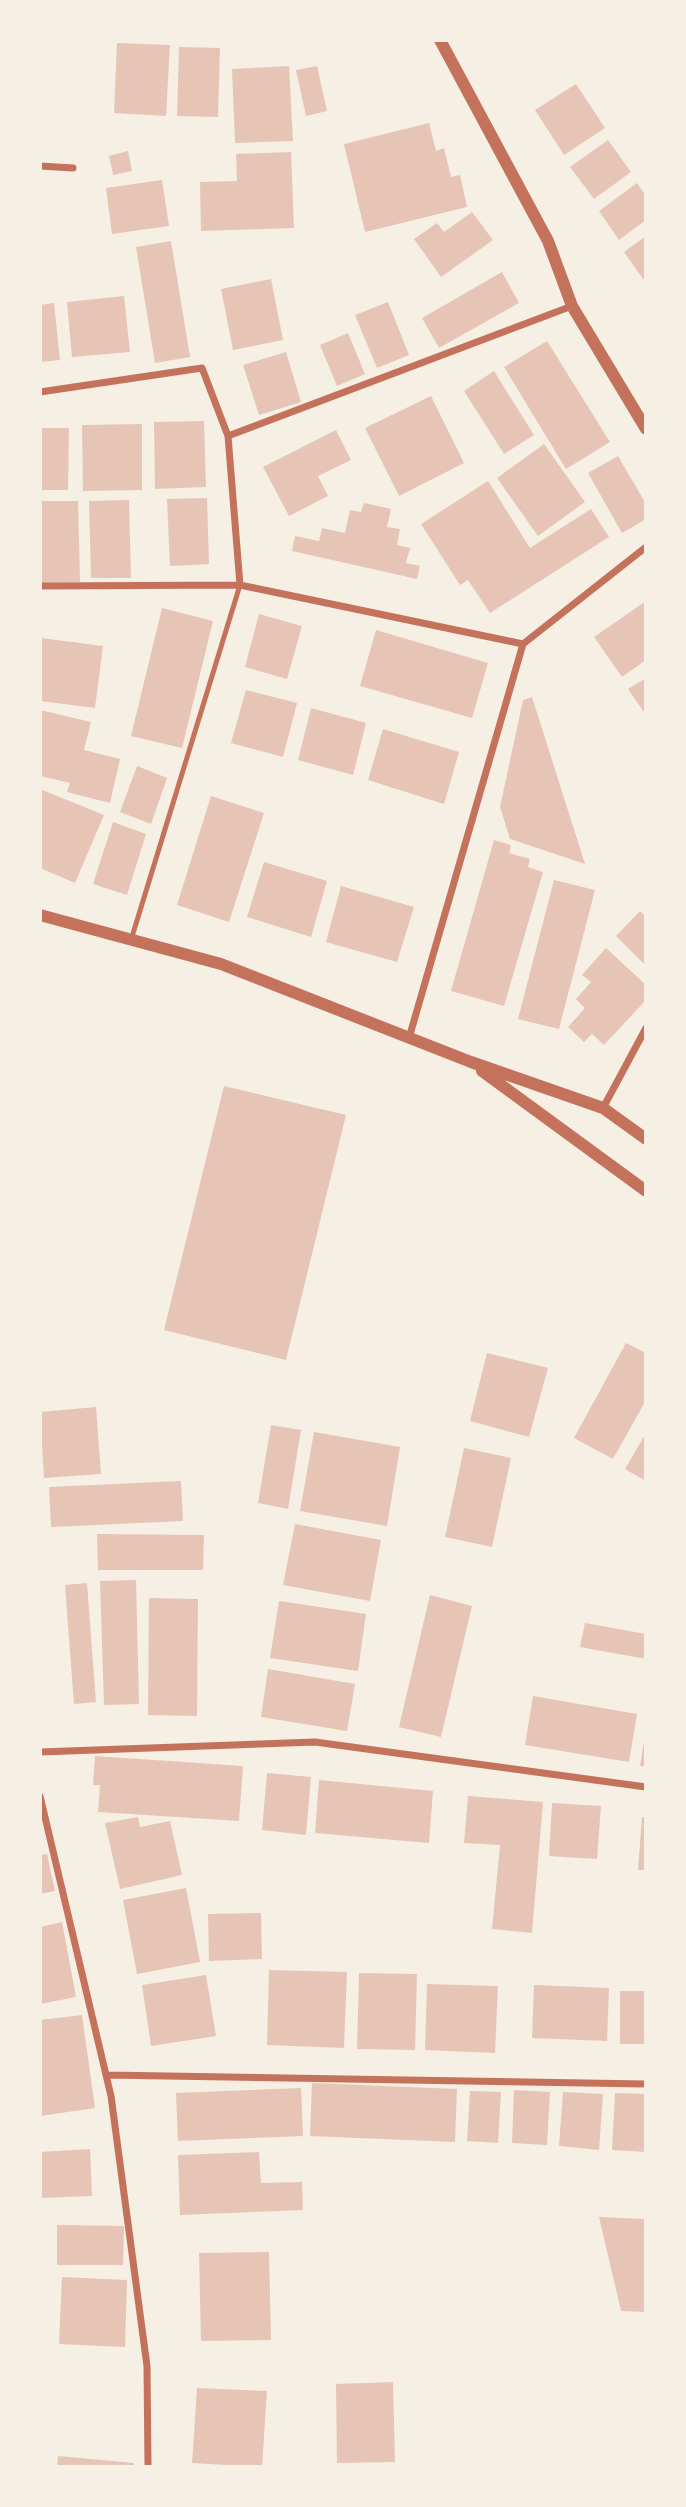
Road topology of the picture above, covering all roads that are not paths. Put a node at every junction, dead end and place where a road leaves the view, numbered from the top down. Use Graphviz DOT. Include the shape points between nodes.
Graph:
graph roads {
  1 [pos="440,40"];
  2 [pos="40,166"];
  3 [pos="73,168"];
  4 [pos="572,306"];
  5 [pos="40,393"];
  6 [pos="646,429"];
  7 [pos="228,436"];
  8 [pos="646,547"];
  9 [pos="240,585"];
  10 [pos="40,586"];
  11 [pos="523,644"];
  12 [pos="40,915"];
  13 [pos="131,940"];
  14 [pos="646,1028"];
  15 [pos="409,1038"];
  16 [pos="471,1062"];
  17 [pos="603,1108"];
  18 [pos="646,1139"];
  19 [pos="646,1191"];
  20 [pos="40,1752"];
  21 [pos="646,1787"];
  22 [pos="40,1796"];
  23 [pos="107,2075"];
  24 [pos="646,2084"];
  25 [pos="148,2467"];
  1 -- 4 [label="street" via="548,241"];
  2 -- 3 [label="street"];
  4 -- 6 [label="street"];
  4 -- 7 [label="street"];
  5 -- 7 [label="street" via="201,368"];
  7 -- 9 [label="street"];
  8 -- 11 [label="street"];
  9 -- 10 [label="street"];
  9 -- 11 [label="street"];
  9 -- 13 [label="lane"];
  11 -- 15 [label="street"];
  12 -- 13 [label="street"];
  13 -- 15 [label="street" via="221,964"];
  14 -- 17 [label="street"];
  15 -- 16 [label="street"];
  16 -- 17 [label="street"];
  16 -- 19 [label="street"];
  17 -- 18 [label="street"];
  20 -- 21 [label="street" via="315,1742"];
  22 -- 23 [label="street"];
  23 -- 24 [label="street"];
  23 -- 25 [label="street" via="147,2366"];
}
